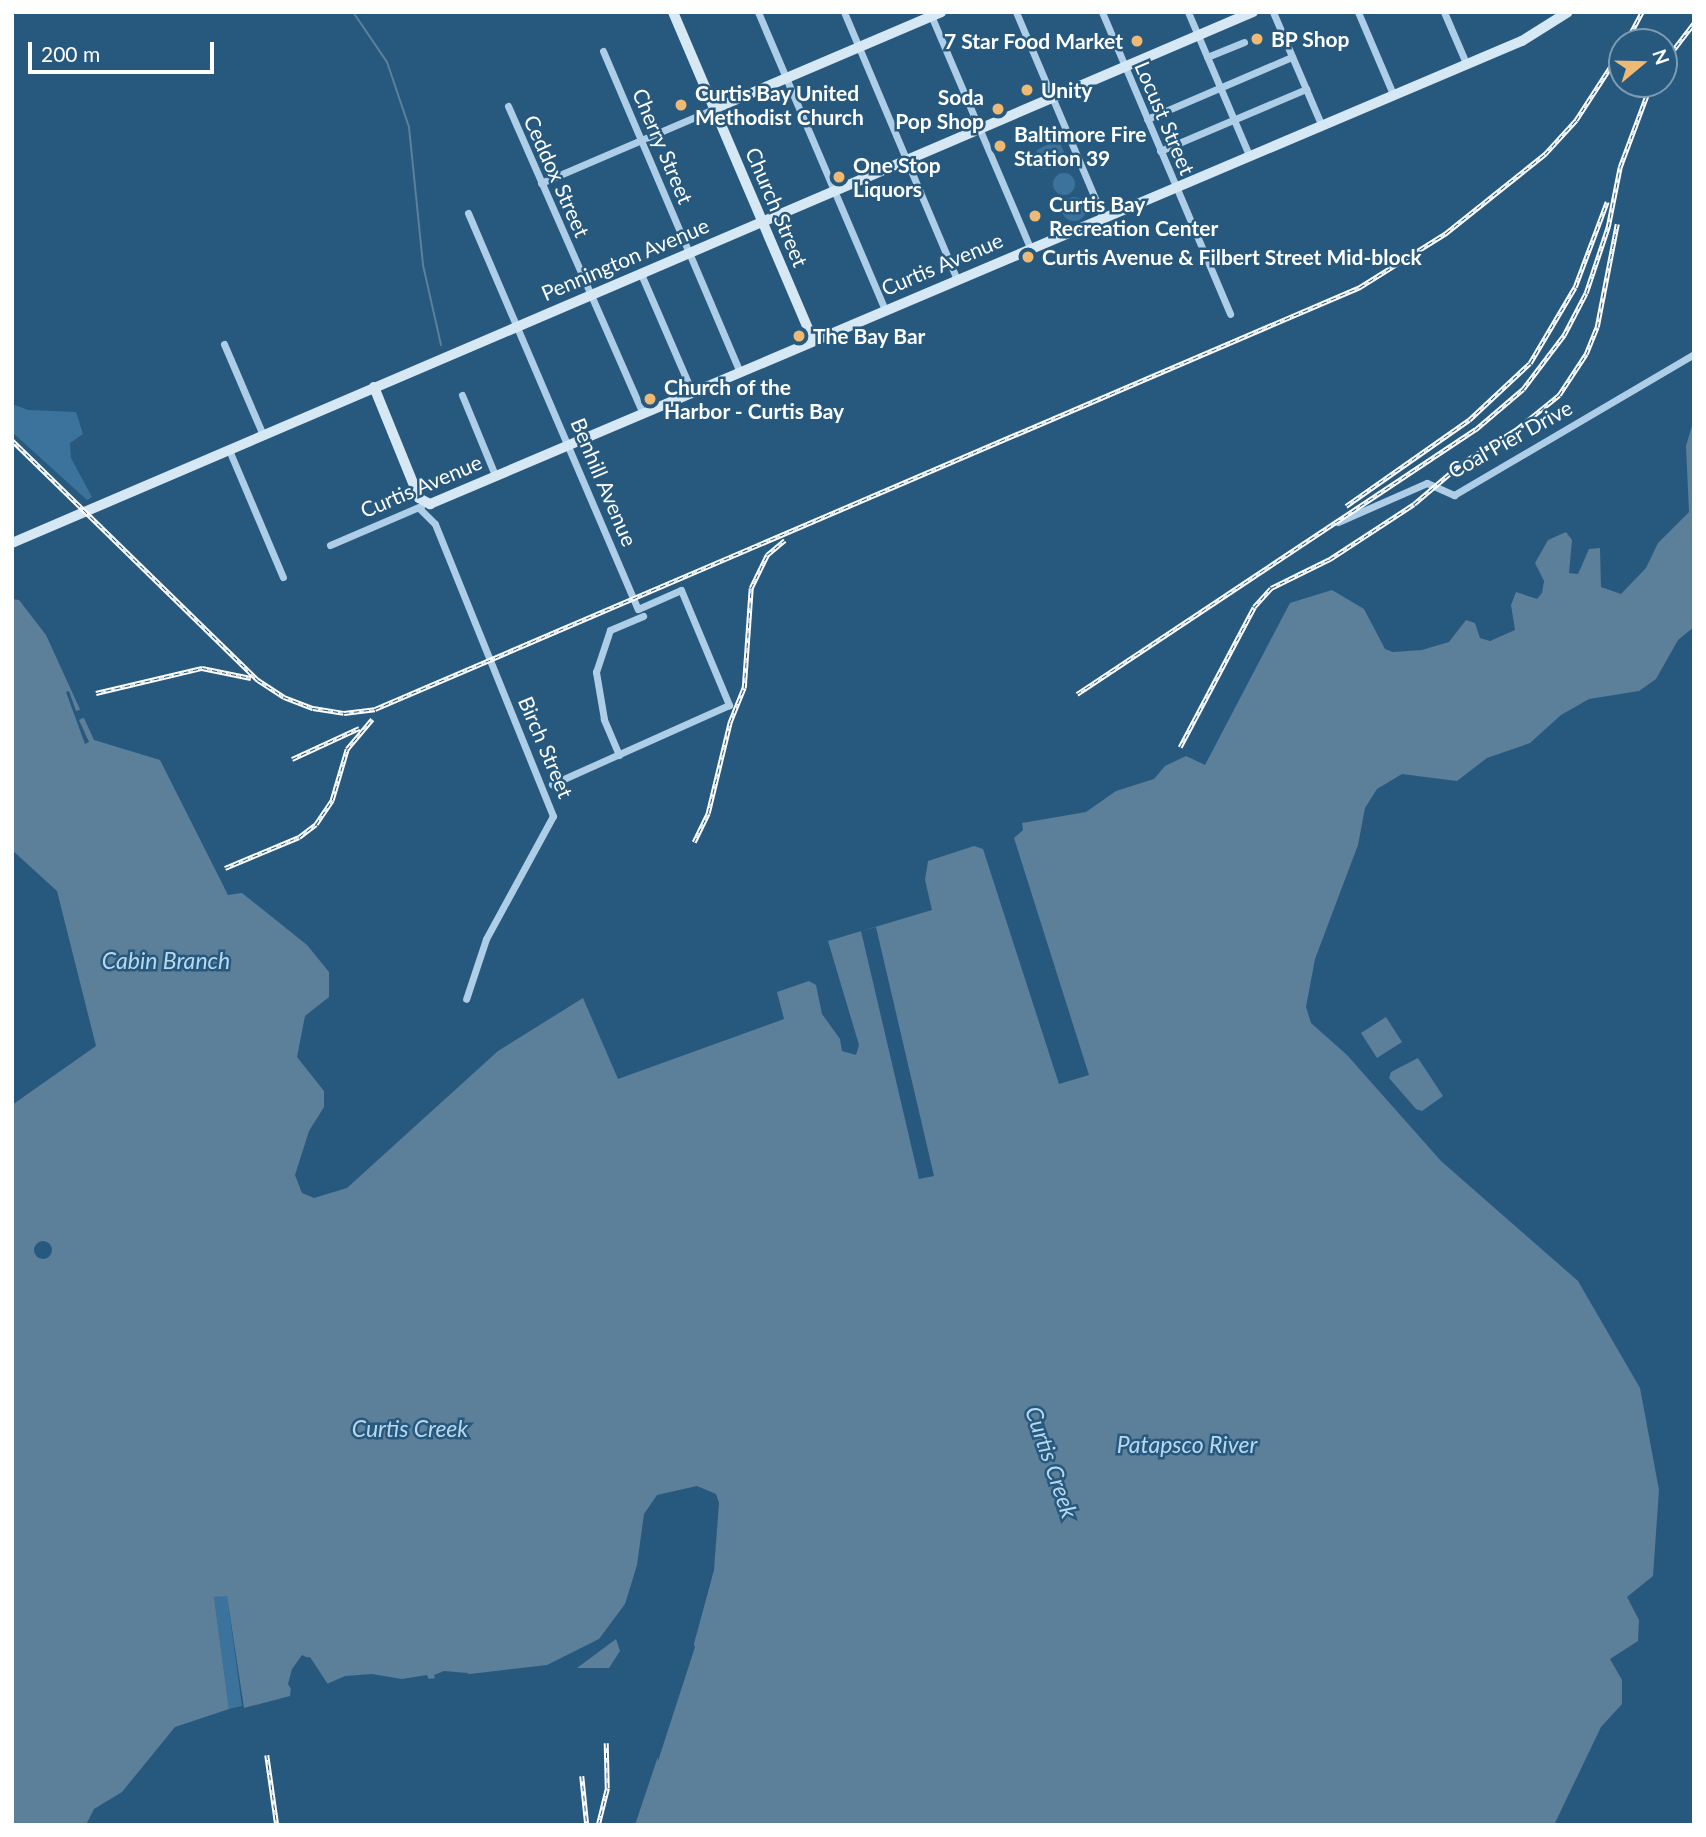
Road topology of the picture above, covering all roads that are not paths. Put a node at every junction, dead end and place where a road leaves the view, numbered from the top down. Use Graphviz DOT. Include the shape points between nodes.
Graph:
graph roads {
  1 [pos="673,12"];
  2 [pos="758,12"];
  3 [pos="844,12"];
  4 [pos="1016,12"];
  5 [pos="1102,12"];
  6 [pos="1188,12"];
  7 [pos="1253,12"];
  8 [pos="1273,12"];
  9 [pos="1359,12"];
  10 [pos="1444,12"];
  11 [pos="1568,12"];
  12 [pos="934,14"];
  13 [pos="1198,36"];
  14 [pos="1244,42"];
  15 [pos="859,47"];
  16 [pos="603,51"];
  17 [pos="1207,57"];
  18 [pos="1292,57"];
  19 [pos="1466,63"];
  20 [pos="1125,67"];
  21 [pos="786,78"];
  22 [pos="1220,88"];
  23 [pos="1306,89"];
  24 [pos="1393,94"];
  25 [pos="1052,98"];
  26 [pos="508,106"];
  27 [pos="714,109"];
  28 [pos="1147,119"];
  29 [pos="1234,120"];
  30 [pos="1321,124"];
  31 [pos="979,129"];
  32 [pos="641,140"];
  33 [pos="1160,151"];
  34 [pos="1249,155"];
  35 [pos="907,160"];
  36 [pos="541,183"];
  37 [pos="1175,186"];
  38 [pos="834,191"];
  39 [pos="468,213"];
  40 [pos="1103,217"];
  41 [pos="762,222"];
  42 [pos="1030,248"];
  43 [pos="689,253"];
  44 [pos="641,274"];
  45 [pos="957,279"];
  46 [pos="590,295"];
  47 [pos="885,310"];
  48 [pos="1230,314"];
  49 [pos="519,326"];
  50 [pos="813,340"];
  51 [pos="224,344"];
  52 [pos="462,350"];
  53 [pos="1694,354"];
  54 [pos="740,372"];
  55 [pos="374,387"];
  56 [pos="692,392"];
  57 [pos="461,395"];
  58 [pos="381,408"];
  59 [pos="643,413"];
  60 [pos="263,435"];
  61 [pos="569,445"];
  62 [pos="229,450"];
  63 [pos="495,475"];
  64 [pos="422,506"];
  65 [pos="1338,522"];
  66 [pos="12,543"];
  67 [pos="330,545"];
  68 [pos="284,577"];
  69 [pos="643,616"];
  70 [pos="619,755"];
  71 [pos="552,784"];
  72 [pos="466,999"];
  1 -- 27 [label="main road, Church Street"];
  2 -- 21 [label="street"];
  3 -- 15 [label="street"];
  4 -- 25 [label="street"];
  5 -- 20 [label="street, Locust Street"];
  6 -- 13 [label="street"];
  7 -- 13 [label="main road, Pennington Avenue"];
  8 -- 18 [label="street"];
  9 -- 24 [label="street"];
  10 -- 19 [label="street"];
  11 -- 19 [label="main road, Curtis Avenue" via="1540,33"];
  12 -- 15 [label="main road"];
  12 -- 31 [label="street"];
  13 -- 17 [label="street"];
  13 -- 20 [label="main road, Pennington Avenue"];
  14 -- 17 [label="street"];
  15 -- 21 [label="main road"];
  15 -- 35 [label="street"];
  16 -- 32 [label="street, Cherry Street"];
  17 -- 22 [label="street"];
  18 -- 22 [label="street"];
  18 -- 23 [label="street"];
  19 -- 24 [label="main road, Curtis Avenue"];
  20 -- 25 [label="main road, Pennington Avenue"];
  20 -- 28 [label="street, Locust Street"];
  21 -- 27 [label="main road"];
  21 -- 38 [label="street"];
  22 -- 28 [label="street"];
  22 -- 29 [label="street"];
  23 -- 29 [label="street"];
  23 -- 30 [label="street"];
  24 -- 30 [label="main road, Curtis Avenue"];
  25 -- 31 [label="main road, Pennington Avenue"];
  25 -- 40 [label="street"];
  26 -- 36 [label="street, Ceddox Street"];
  27 -- 32 [label="street"];
  27 -- 41 [label="main road, Church Street"];
  28 -- 33 [label="street, Locust Street"];
  29 -- 33 [label="street"];
  29 -- 34 [label="street"];
  30 -- 34 [label="main road, Curtis Avenue"];
  31 -- 35 [label="main road, Pennington Avenue"];
  31 -- 42 [label="street"];
  32 -- 36 [label="street"];
  32 -- 43 [label="street, Cherry Street"];
  33 -- 37 [label="street, Locust Street"];
  34 -- 37 [label="main road, Curtis Avenue"];
  35 -- 38 [label="main road, Pennington Avenue"];
  35 -- 45 [label="street"];
  36 -- 46 [label="street, Ceddox Street"];
  37 -- 40 [label="main road, Curtis Avenue"];
  37 -- 48 [label="street, Locust Street"];
  38 -- 41 [label="main road, Pennington Avenue"];
  38 -- 47 [label="street"];
  39 -- 49 [label="street, Benhill Avenue"];
  40 -- 42 [label="main road, Curtis Avenue"];
  41 -- 43 [label="main road, Pennington Avenue"];
  41 -- 50 [label="main road, Church Street"];
  42 -- 45 [label="main road, Curtis Avenue"];
  43 -- 44 [label="main road, Pennington Avenue"];
  43 -- 54 [label="street, Cherry Street"];
  44 -- 46 [label="main road, Pennington Avenue"];
  44 -- 56 [label="street"];
  45 -- 47 [label="main road, Curtis Avenue"];
  46 -- 49 [label="main road, Pennington Avenue"];
  46 -- 59 [label="street, Ceddox Street"];
  47 -- 50 [label="main road, Curtis Avenue"];
  49 -- 52 [label="main road, Pennington Avenue"];
  49 -- 61 [label="street, Benhill Avenue"];
  50 -- 54 [label="main road, Curtis Avenue"];
  51 -- 60 [label="street"];
  52 -- 55 [label="main road, Pennington Avenue"];
  52 -- 58 [label="main road" via="381,390"];
  53 -- 65 [label="street, Coal Pier Drive" via="1454,495 1427,483"];
  54 -- 56 [label="main road, Curtis Avenue"];
  55 -- 58 [label="main road, Birch Street"];
  55 -- 60 [label="main road, Pennington Avenue"];
  56 -- 59 [label="main road, Curtis Avenue"];
  57 -- 63 [label="street"];
  58 -- 64 [label="main road, Birch Street"];
  59 -- 61 [label="main road, Curtis Avenue"];
  60 -- 62 [label="main road, Pennington Avenue"];
  61 -- 63 [label="main road, Curtis Avenue"];
  61 -- 70 [label="street, Benhill Avenue" via="638,609 681,590 729,705"];
  62 -- 66 [label="main road, Pennington Avenue"];
  62 -- 68 [label="street"];
  63 -- 64 [label="main road, Curtis Avenue"];
  64 -- 67 [label="street, Curtis Avenue"];
  64 -- 72 [label="street, Birch Street" via="435,524 553,816 486,939"];
  69 -- 70 [label="street" via="610,630 596,672 599,704"];
  70 -- 71 [label="street"];
}
